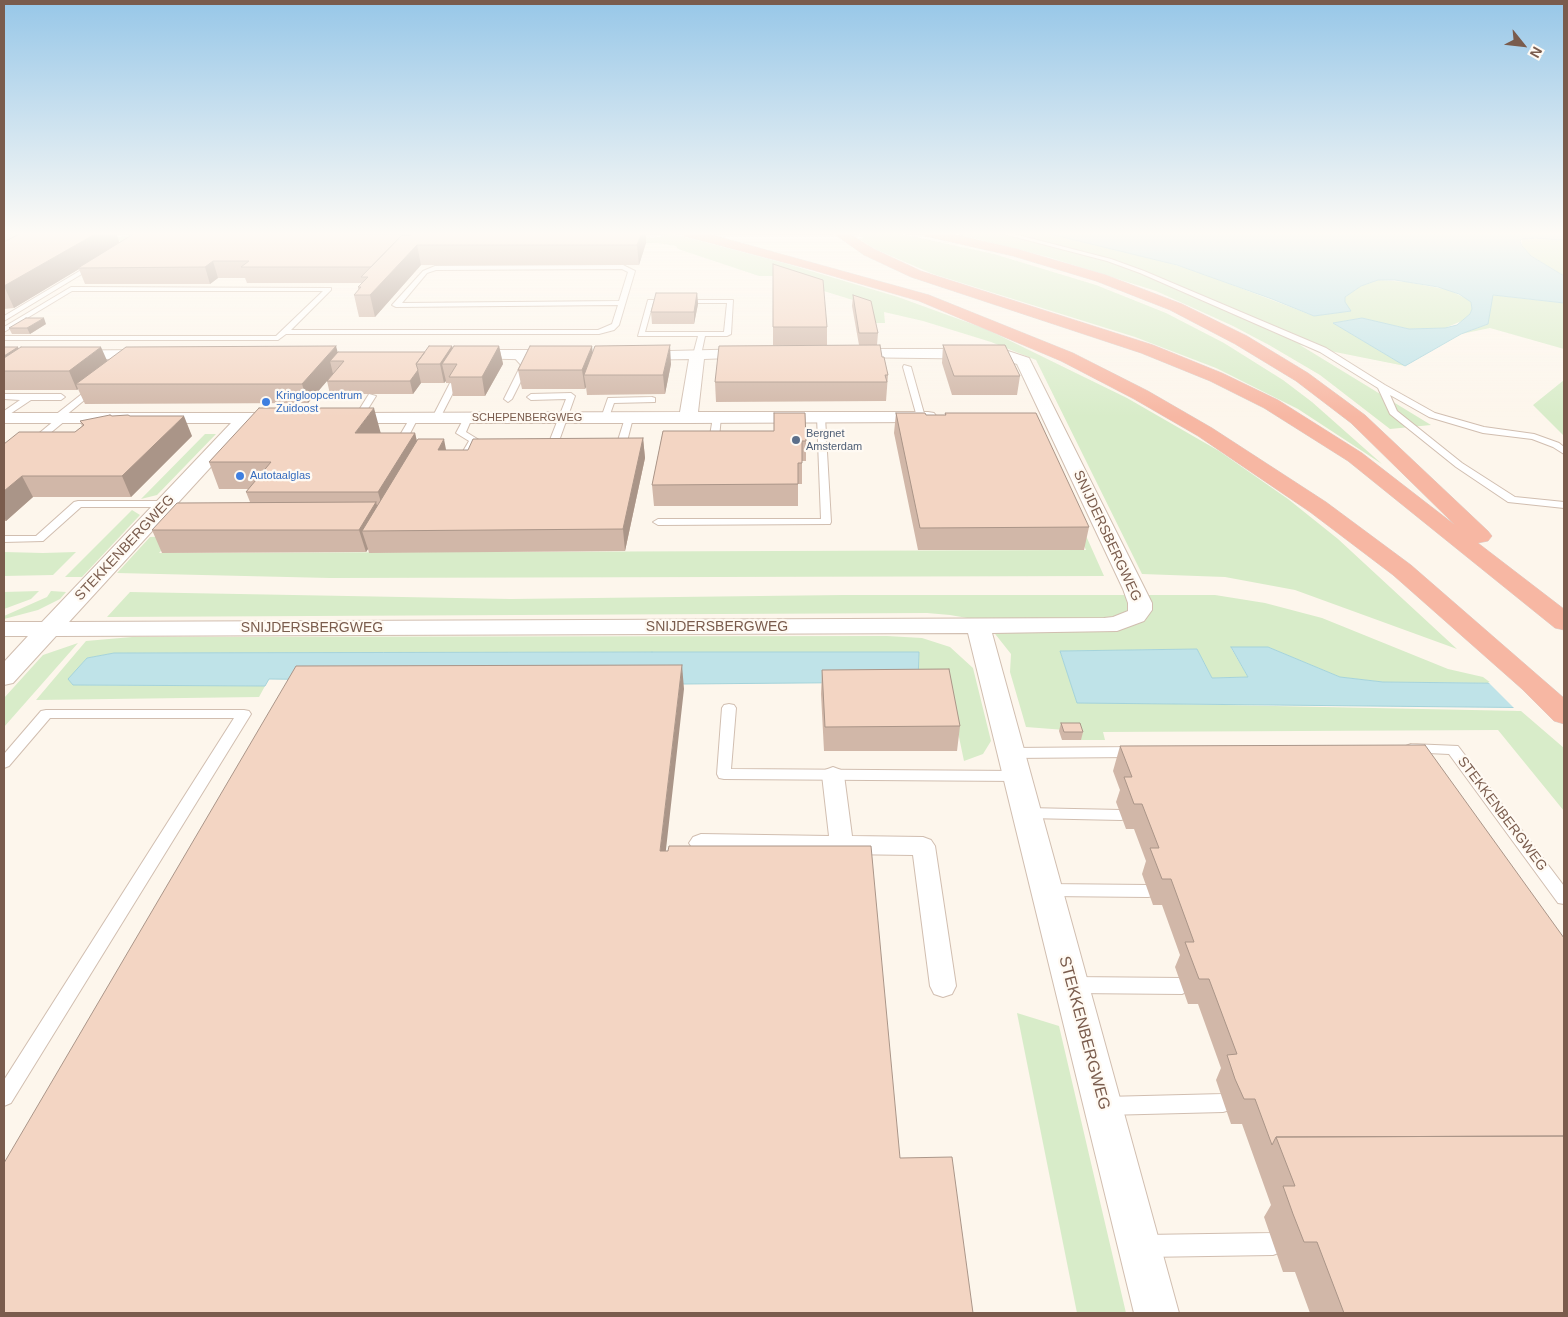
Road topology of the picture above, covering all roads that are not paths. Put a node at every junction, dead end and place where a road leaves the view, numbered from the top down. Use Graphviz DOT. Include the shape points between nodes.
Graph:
graph roads {
  1 [pos="45,294"];
  2 [pos="62,294"];
  3 [pos="324,294"];
  4 [pos="405,294"];
  5 [pos="625,294"];
  6 [pos="912,294"];
  7 [pos="979,294"];
  8 [pos="1141,294"];
  9 [pos="1194,294"];
  10 [pos="622,304"];
  11 [pos="4,319"];
  12 [pos="4,330"];
  13 [pos="284,332"];
  14 [pos="702,334"];
  15 [pos="4,338"];
  16 [pos="697,354"];
  17 [pos="766,354"];
  18 [pos="835,354"];
  19 [pos="448,355"];
  20 [pos="516,355"];
  21 [pos="573,355"];
  22 [pos="621,355"];
  23 [pos="4,356"];
  24 [pos="164,356"];
  25 [pos="907,367"];
  26 [pos="103,382"];
  27 [pos="453,385"];
  28 [pos="1382,387"];
  29 [pos="372,396"];
  30 [pos="4,397"];
  31 [pos="29,397"];
  32 [pos="61,397"];
  33 [pos="531,397"];
  34 [pos="508,399"];
  35 [pos="652,400"];
  36 [pos="4,417"];
  37 [pos="821,417"];
  38 [pos="921,417"];
  39 [pos="949,417"];
  40 [pos="60,418"];
  41 [pos="246,418"];
  42 [pos="302,418"];
  43 [pos="330,418"];
  44 [pos="358,418"];
  45 [pos="414,418"];
  46 [pos="436,418"];
  47 [pos="468,418"];
  48 [pos="563,418"];
  49 [pos="605,418"];
  50 [pos="629,418"];
  51 [pos="688,418"];
  52 [pos="717,418"];
  53 [pos="48,446"];
  54 [pos="713,448"];
  55 [pos="1564,451"];
  56 [pos="619,453"];
  57 [pos="549,454"];
  58 [pos="393,456"];
  59 [pos="466,456"];
  60 [pos="175,504"];
  61 [pos="1564,505"];
  62 [pos="658,522"];
  63 [pos="4,538"];
  64 [pos="1564,617"];
  65 [pos="1564,622"];
  66 [pos="978,626"];
  67 [pos="49,629"];
  68 [pos="4,630"];
  69 [pos="4,677"];
  70 [pos="729,708"];
  71 [pos="1564,714"];
  72 [pos="1394,749"];
  73 [pos="1149,752"];
  74 [pos="4,763"];
  75 [pos="1014,764"];
  76 [pos="833,774"];
  77 [pos="1027,813"];
  78 [pos="1121,815"];
  79 [pos="701,843"];
  80 [pos="842,845"];
  81 [pos="1047,890"];
  82 [pos="1148,891"];
  83 [pos="1564,898"];
  84 [pos="1072,985"];
  85 [pos="943,986"];
  86 [pos="1182,986"];
  87 [pos="4,1098"];
  88 [pos="1223,1103"];
  89 [pos="1103,1106"];
  90 [pos="1273,1244"];
  91 [pos="1139,1246"];
  92 [pos="1157,1313"];
  1 -- 11 [label="lane"];
  2 -- 12 [label="lane"];
  3 -- 13 [label="lane"];
  4 -- 10 [label="lane" via="396,305"];
  5 -- 10 [label="lane"];
  6 -- 71 [label="highway" via="1044,347 1110,379 1205,432 1318,507 1402,570"];
  7 -- 65 [label="highway" via="1147,349 1271,404 1354,457"];
  8 -- 64 [label="highway" via="1196,317 1258,349 1302,377 1365,425"];
  9 -- 28 [label="lane" via="1323,350"];
  10 -- 13 [label="lane" via="614,326 594,332"];
  13 -- 15 [label="lane" via="278,338"];
  14 -- 14 [label="lane" via="727,334 731,301 650,301 641,334"];
  14 -- 16 [label="lane"];
  16 -- 17 [label="street"];
  16 -- 22 [label="street"];
  16 -- 51 [label="street"];
  18 -- 66 [label="street, SNIJDERSBERGWEG" via="992,354 1015,357 1026,364 1042,417 1134,589 1140,610 1136,616 1117,624"];
  19 -- 20 [label="street"];
  20 -- 21 [label="street"];
  20 -- 34 [label="lane" via="525,364"];
  23 -- 24 [label="street"];
  25 -- 38 [label="lane"];
  26 -- 40 [label="lane"];
  27 -- 46 [label="lane"];
  28 -- 55 [label="lane" via="1456,423 1534,437"];
  28 -- 61 [label="lane" via="1393,412 1459,465 1512,500"];
  29 -- 44 [label="lane"];
  30 -- 31 [label="lane"];
  31 -- 32 [label="lane"];
  31 -- 36 [label="lane"];
  33 -- 48 [label="lane" via="571,396"];
  35 -- 49 [label="lane" via="611,400"];
  36 -- 40 [label="street"];
  37 -- 38 [label="street, SCHEPENBERGWEG"];
  37 -- 52 [label="street, SCHEPENBERGWEG"];
  37 -- 62 [label="lane" via="826,522"];
  38 -- 39 [label="street, SCHEPENBERGWEG"];
  40 -- 41 [label="street" via="95,424"];
  40 -- 53 [label="lane" via="29,446"];
  41 -- 42 [label="street"];
  41 -- 60 [label="street, STEKKENBERGWEG"];
  43 -- 44 [label="street, SCHEPENBERGWEG"];
  44 -- 45 [label="street, SCHEPENBERGWEG"];
  45 -- 46 [label="street, SCHEPENBERGWEG"];
  45 -- 58 [label="lane"];
  46 -- 47 [label="street, SCHEPENBERGWEG"];
  47 -- 48 [label="street, SCHEPENBERGWEG"];
  47 -- 59 [label="lane" via="461,433 474,440"];
  48 -- 49 [label="street, SCHEPENBERGWEG"];
  48 -- 57 [label="lane"];
  49 -- 50 [label="street, SCHEPENBERGWEG"];
  50 -- 51 [label="street, SCHEPENBERGWEG"];
  50 -- 56 [label="lane"];
  51 -- 52 [label="street, SCHEPENBERGWEG"];
  52 -- 54 [label="lane"];
  60 -- 63 [label="lane" via="78,504 40,539"];
  60 -- 67 [label="street, STEKKENBERGWEG"];
  66 -- 67 [label="street, SNIJDERSBERGWEG"];
  66 -- 75 [label="street, STEKKENBERGWEG"];
  67 -- 68 [label="street, SNIJDERSBERGWEG"];
  67 -- 69 [label="street, STEKKENBERGWEG"];
  70 -- 76 [label="lane" via="724,774"];
  72 -- 83 [label="lane, STEKKENBERGWEG" via="1453,748"];
  73 -- 75 [label="lane"];
  74 -- 87 [label="lane" via="46,714 244,714"];
  75 -- 76 [label="lane"];
  75 -- 77 [label="street, STEKKENBERGWEG"];
  76 -- 80 [label="street"];
  77 -- 78 [label="lane"];
  77 -- 81 [label="street, STEKKENBERGWEG"];
  79 -- 80 [label="street"];
  80 -- 85 [label="street" via="923,846"];
  81 -- 82 [label="lane"];
  81 -- 84 [label="street, STEKKENBERGWEG"];
  84 -- 86 [label="lane"];
  84 -- 89 [label="street, STEKKENBERGWEG"];
  88 -- 89 [label="lane"];
  89 -- 91 [label="street, STEKKENBERGWEG"];
  90 -- 91 [label="lane"];
  91 -- 92 [label="street, STEKKENBERGWEG"];
}
